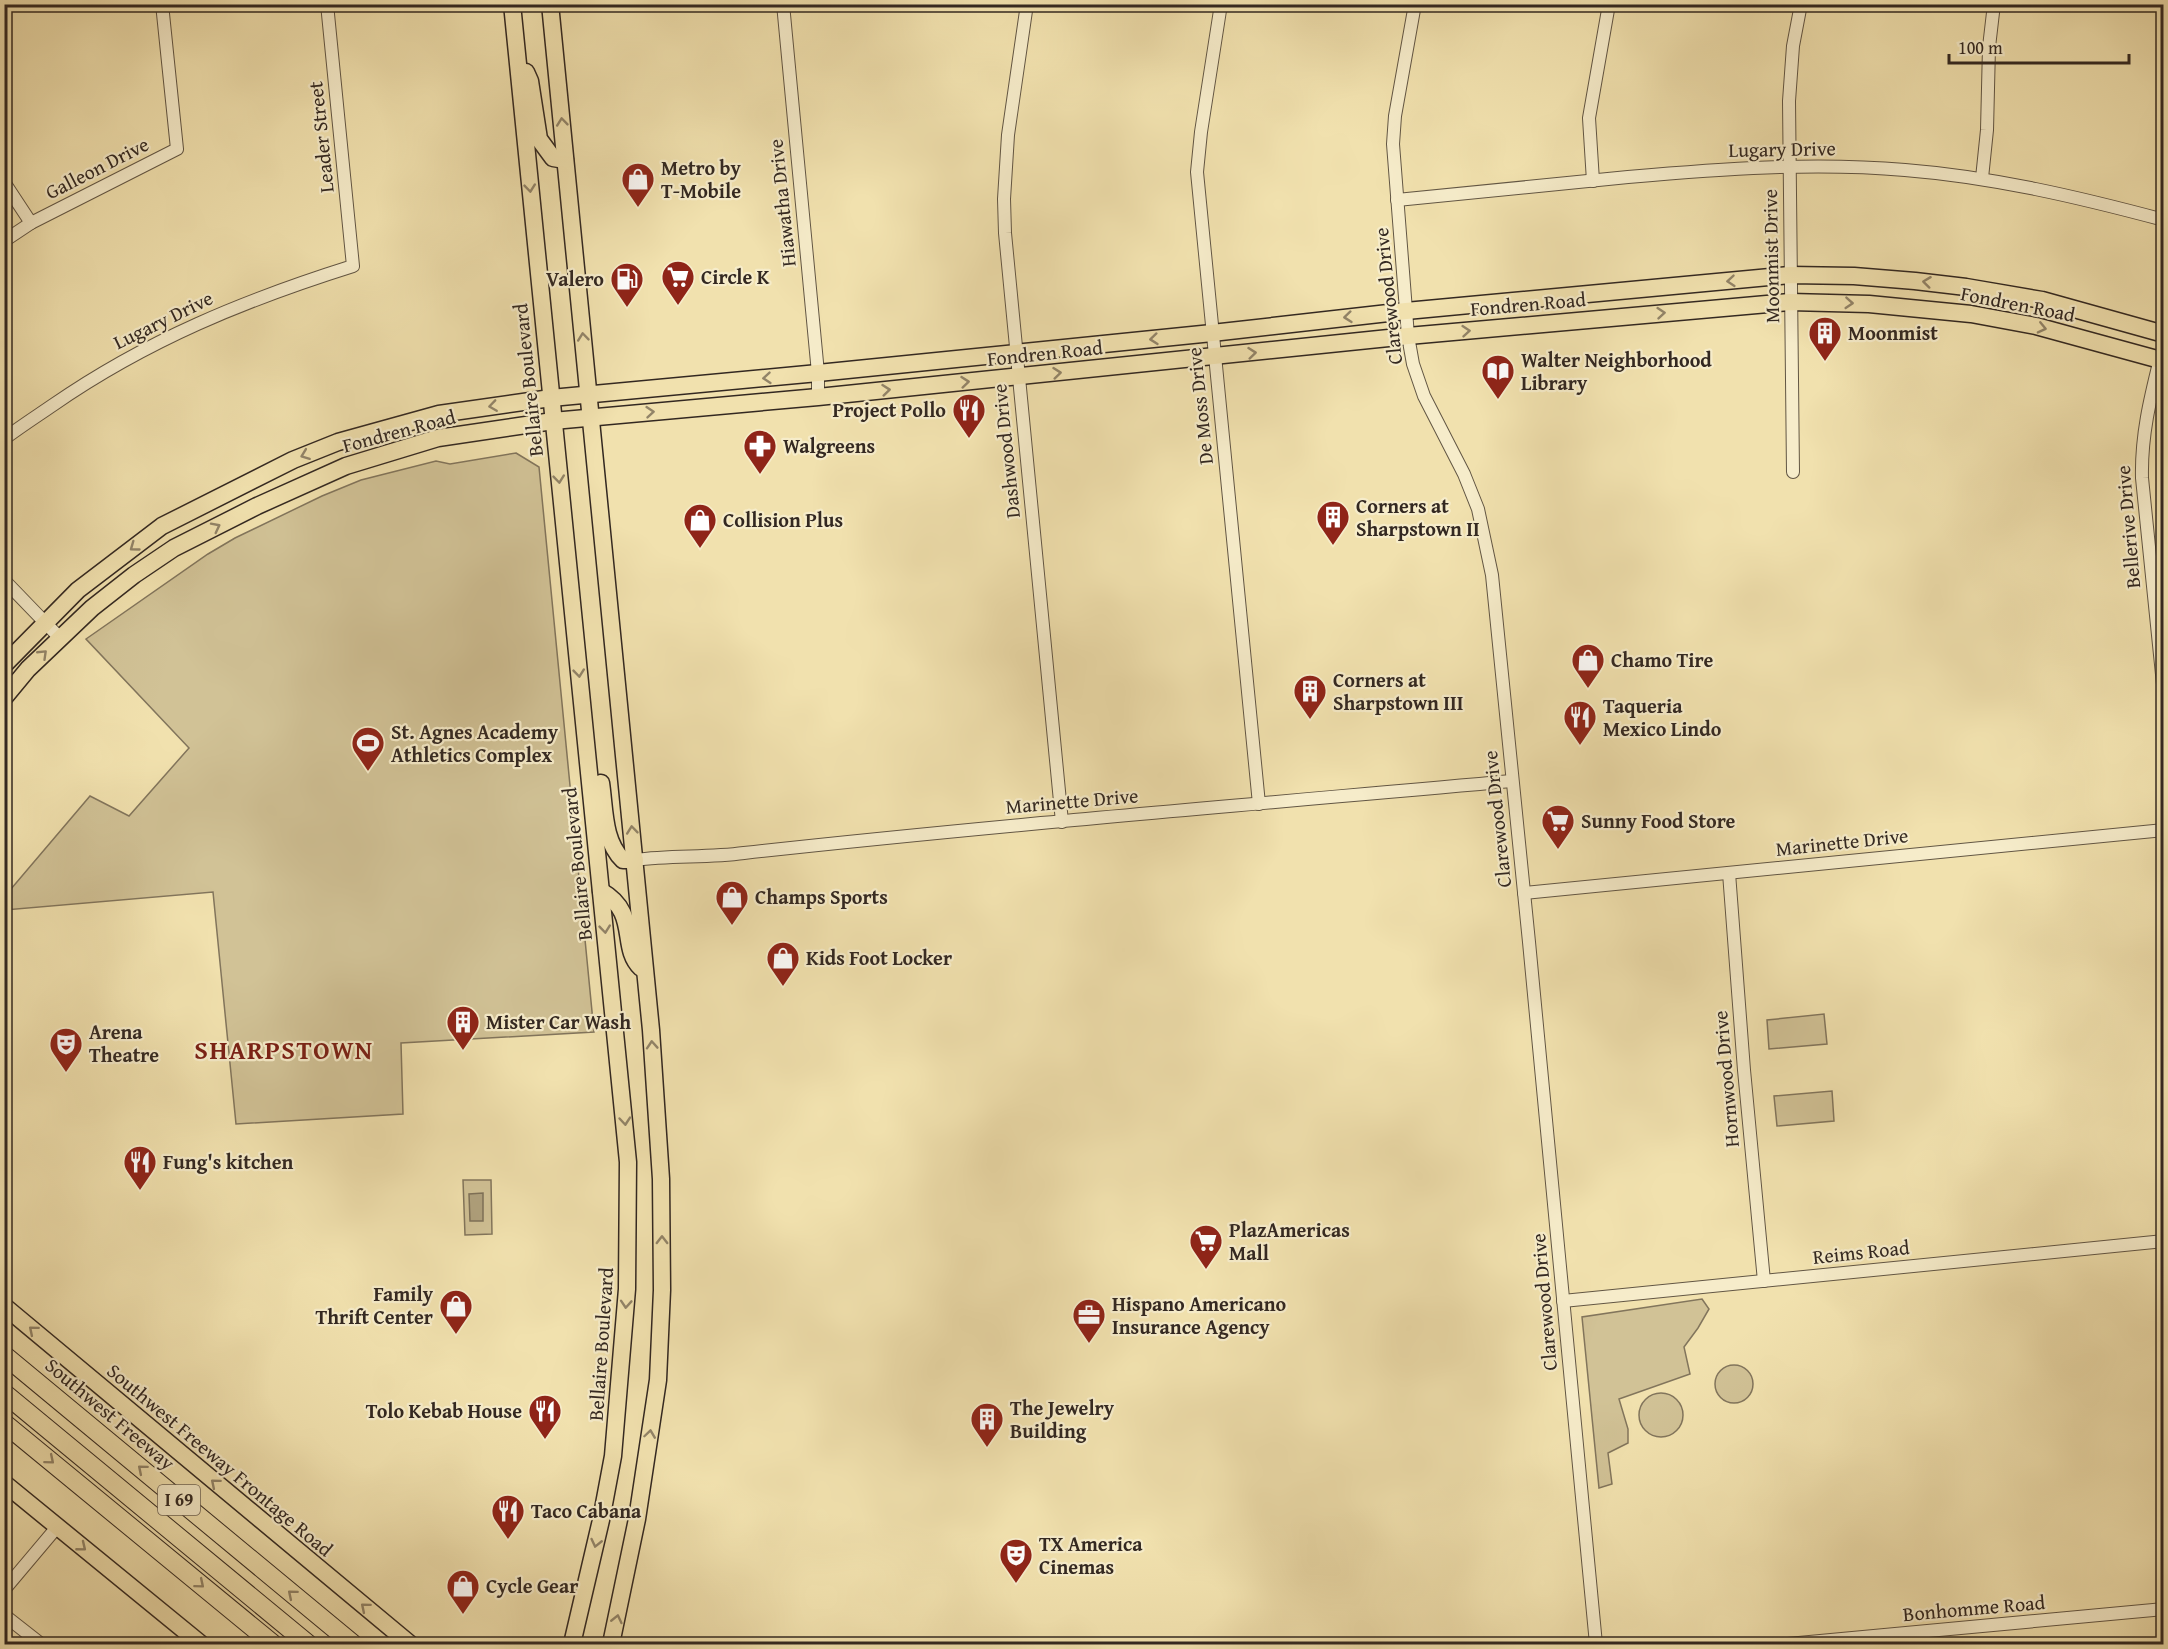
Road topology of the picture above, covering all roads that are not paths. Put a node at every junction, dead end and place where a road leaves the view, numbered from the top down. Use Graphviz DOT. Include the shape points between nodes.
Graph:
graph roads {
  1 [pos="162,4"];
  2 [pos="327,4"];
  3 [pos="512,4"];
  4 [pos="550,4"];
  5 [pos="783,4"];
  6 [pos="1027,4"];
  7 [pos="1221,4"];
  8 [pos="1415,4"];
  9 [pos="1609,4"];
  10 [pos="1802,4"];
  11 [pos="1994,4"];
  12 [pos="517,52"];
  13 [pos="565,160"];
  14 [pos="1789,167"];
  15 [pos="1982,178"];
  16 [pos="1593,181"];
  17 [pos="4,182"];
  18 [pos="1397,200"];
  19 [pos="2163,220"];
  20 [pos="31,223"];
  21 [pos="4,241"];
  22 [pos="353,266"];
  23 [pos="1790,275"];
  24 [pos="1790,302"];
  25 [pos="1406,311"];
  26 [pos="2125,323"];
  27 [pos="1212,333"];
  28 [pos="2163,334"];
  29 [pos="1408,336"];
  30 [pos="1016,353"];
  31 [pos="1215,357"];
  32 [pos="2162,359"];
  33 [pos="818,373"];
  34 [pos="1018,376"];
  35 [pos="589,395"];
  36 [pos="551,398"];
  37 [pos="818,398"];
  38 [pos="592,417"];
  39 [pos="553,421"];
  40 [pos="4,439"];
  41 [pos="338,442"];
  42 [pos="346,466"];
  43 [pos="1793,472"];
  44 [pos="4,580"];
  45 [pos="46,623"];
  46 [pos="60,638"];
  47 [pos="4,665"];
  48 [pos="2163,694"];
  49 [pos="4,698"];
  50 [pos="586,744"];
  51 [pos="1512,781"];
  52 [pos="1260,804"];
  53 [pos="1062,822"];
  54 [pos="2163,830"];
  55 [pos="635,860"];
  56 [pos="1729,873"];
  57 [pos="601,891"];
  58 [pos="1524,893"];
  59 [pos="646,973"];
  60 [pos="2163,1241"];
  61 [pos="1764,1281"];
  62 [pos="1563,1301"];
  63 [pos="4,1306"];
  64 [pos="4,1355"];
  65 [pos="4,1393"];
  66 [pos="4,1423"];
  67 [pos="4,1483"];
  68 [pos="58,1526"];
  69 [pos="4,1590"];
  70 [pos="2163,1609"];
  71 [pos="4,1615"];
  72 [pos="41,1644"];
  73 [pos="201,1644"];
  74 [pos="273,1644"];
  75 [pos="308,1644"];
  76 [pos="353,1644"];
  77 [pos="410,1644"];
  78 [pos="572,1644"];
  79 [pos="611,1644"];
  80 [pos="1596,1644"];
  81 [pos="1788,1644"];
  1 -- 20 [label="street, Galleon Drive" via="177,150"];
  2 -- 22 [label="street, Leader Street"];
  3 -- 12 [label="main road, Bellaire Boulevard"];
  13 -- 4 [label="main road, one-way"];
  5 -- 33 [label="street, Hiawatha Drive"];
  6 -- 30 [label="street, Dashwood Drive" via="1005,169 1005,233"];
  7 -- 27 [label="street, De Moss Drive" via="1197,172"];
  8 -- 18 [label="street, Clarewood Drive" via="1395,116"];
  9 -- 16 [label="street" via="1589,118"];
  10 -- 14 [label="street, Moonmist Drive" via="1793,46"];
  11 -- 15 [label="street"];
  12 -- 13 [label="main road" via="530,81 539,139 553,158"];
  12 -- 36 [label="main road, Bellaire Boulevard, one-way"];
  35 -- 13 [label="main road, one-way"];
  14 -- 15 [label="street, Lugary Drive" via="1904,170"];
  14 -- 16 [label="street, Lugary Drive" via="1718,169"];
  14 -- 23 [label="street, Moonmist Drive"];
  15 -- 19 [label="street, Lugary Drive"];
  16 -- 18 [label="street, Lugary Drive"];
  17 -- 20 [label="street"];
  18 -- 25 [label="street, Clarewood Drive"];
  20 -- 21 [label="street, Galleon Drive"];
  22 -- 40 [label="street, Lugary Drive" via="286,287 176,333 93,378"];
  23 -- 24 [label="street, Moonmist Drive"];
  23 -- 25 [label="main road, Fondren Road, one-way"];
  26 -- 23 [label="main road, Fondren Road, one-way" via="2042,300 1966,287"];
  29 -- 24 [label="main road, Fondren Road, one-way"];
  24 -- 32 [label="main road, Fondren Road, one-way" via="1971,314 2036,326"];
  24 -- 43 [label="street, Moonmist Drive"];
  25 -- 27 [label="main road, Fondren Road, one-way"];
  25 -- 29 [label="street, Clarewood Drive"];
  26 -- 28 [label="main road, Fondren Road"];
  26 -- 32 [label="main road" via="2156,348"];
  27 -- 30 [label="main road, Fondren Road, one-way"];
  27 -- 31 [label="street, De Moss Drive"];
  31 -- 29 [label="main road, Fondren Road, one-way"];
  29 -- 51 [label="street, Clarewood Drive" via="1424,396 1464,474 1485,538"];
  30 -- 33 [label="main road, Fondren Road"];
  30 -- 34 [label="street, Dashwood Drive"];
  34 -- 31 [label="main road, Fondren Road, one-way"];
  31 -- 52 [label="street, De Moss Drive"];
  32 -- 48 [label="street, Bellerive Drive" via="2145,423 2142,478"];
  33 -- 35 [label="main road, Fondren Road, one-way"];
  33 -- 37 [label="street, Hiawatha Drive"];
  37 -- 34 [label="main road, Fondren Road, one-way"];
  34 -- 53 [label="street, Dashwood Drive"];
  35 -- 36 [label="main road, Fondren Road"];
  35 -- 38 [label="main road"];
  36 -- 39 [label="main road, Bellaire Boulevard"];
  36 -- 41 [label="main road, Fondren Road, one-way" via="439,414"];
  38 -- 37 [label="main road, Fondren Road, one-way"];
  38 -- 39 [label="main road, Fondren Road"];
  55 -- 38 [label="main road, one-way"];
  39 -- 42 [label="main road, Fondren Road" via="438,438"];
  39 -- 50 [label="main road, Bellaire Boulevard, one-way"];
  41 -- 42 [label="main road"];
  41 -- 45 [label="main road, Fondren Road, one-way" via="293,460 162,526 78,590"];
  46 -- 42 [label="main road, Fondren Road, one-way" via="92,608 174,548"];
  44 -- 45 [label="street"];
  45 -- 46 [label="street"];
  45 -- 47 [label="main road, Fondren Road"];
  49 -- 46 [label="main road, Fondren Road, one-way"];
  50 -- 55 [label="main road" via="600,773 609,838 623,860"];
  50 -- 57 [label="main road, Bellaire Boulevard"];
  51 -- 52 [label="street, Marinette Drive"];
  51 -- 58 [label="street, Clarewood Drive"];
  52 -- 53 [label="street, Marinette Drive"];
  53 -- 55 [label="street, Marinette Drive" via="717,856"];
  54 -- 56 [label="street, Marinette Drive"];
  55 -- 59 [label="main road"];
  56 -- 58 [label="street, Marinette Drive"];
  56 -- 61 [label="street, Hornwood Drive"];
  57 -- 59 [label="main road" via="620,907 637,964"];
  57 -- 78 [label="main road, Bellaire Boulevard, one-way" via="627,1146 627,1289 613,1456"];
  58 -- 62 [label="street, Clarewood Drive"];
  79 -- 59 [label="main road, one-way" via="637,1518 658,1380 661,1179"];
  60 -- 61 [label="street, Reims Road"];
  61 -- 62 [label="street, Reims Road"];
  62 -- 80 [label="street, Clarewood Drive"];
  77 -- 63 [label="main road, Southwest Freeway Frontage Road, one-way"];
  76 -- 64 [label="highway, Southwest Freeway / I 69, one-way"];
  65 -- 75 [label="highway"];
  66 -- 74 [label="highway, I 69, one-way"];
  67 -- 68 [label="main road"];
  68 -- 69 [label="street"];
  68 -- 73 [label="main road, one-way"];
  70 -- 81 [label="street, Bonhomme Road"];
  71 -- 72 [label="street"];
}
